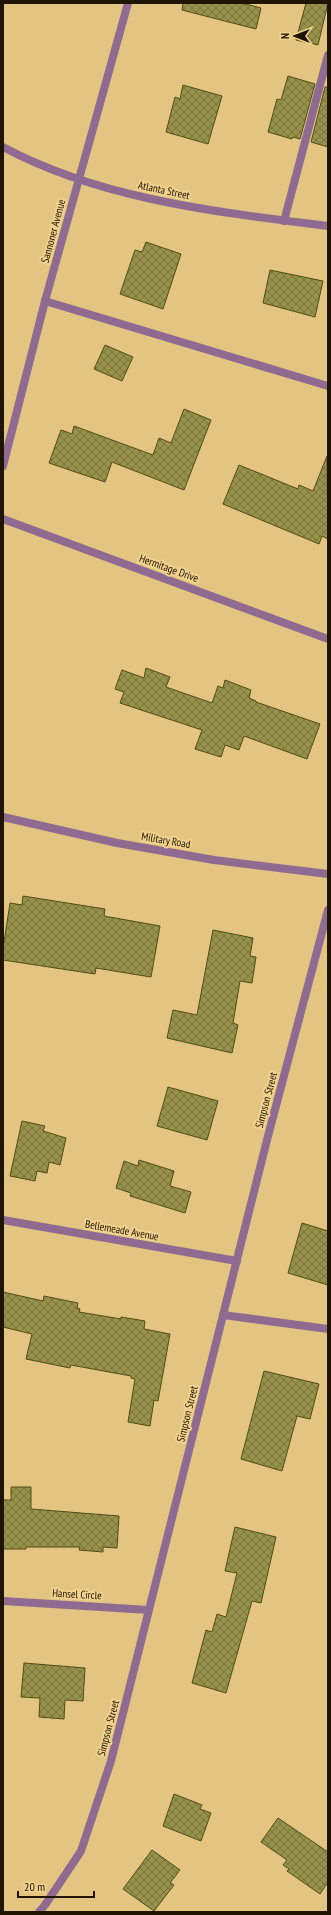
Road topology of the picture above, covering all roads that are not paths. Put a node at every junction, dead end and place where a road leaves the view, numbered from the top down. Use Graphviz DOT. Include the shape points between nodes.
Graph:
graph roads {
  1 [pos="128,3"];
  2 [pos="328,55"];
  3 [pos="3,147"];
  4 [pos="78,178"];
  5 [pos="284,221"];
  6 [pos="328,226"];
  7 [pos="45,301"];
  8 [pos="328,386"];
  9 [pos="3,466"];
  10 [pos="3,519"];
  11 [pos="328,639"];
  12 [pos="3,817"];
  13 [pos="328,874"];
  14 [pos="328,910"];
  15 [pos="3,1220"];
  16 [pos="237,1261"];
  17 [pos="223,1315"];
  18 [pos="328,1329"];
  19 [pos="3,1601"];
  20 [pos="149,1610"];
  21 [pos="39,1912"];
  1 -- 4 [label="street, Sannoner Avenue"];
  2 -- 5 [label="street"];
  3 -- 4 [label="street, Atlanta Street"];
  4 -- 5 [label="street, Atlanta Street" via="115,191 204,209"];
  4 -- 7 [label="street, Sannoner Avenue"];
  5 -- 6 [label="street, Atlanta Street"];
  7 -- 8 [label="street"];
  7 -- 9 [label="street, Sannoner Avenue"];
  10 -- 11 [label="street, Hermitage Drive"];
  12 -- 13 [label="street, Military Road" via="117,843 214,860"];
  14 -- 16 [label="street, Simpson Street"];
  15 -- 16 [label="street, Bellemeade Avenue"];
  16 -- 17 [label="street, Simpson Street"];
  17 -- 18 [label="street"];
  17 -- 20 [label="street, Simpson Street"];
  19 -- 20 [label="street, Hansel Circle"];
  20 -- 21 [label="street, Simpson Street" via="111,1761 81,1851"];
}
